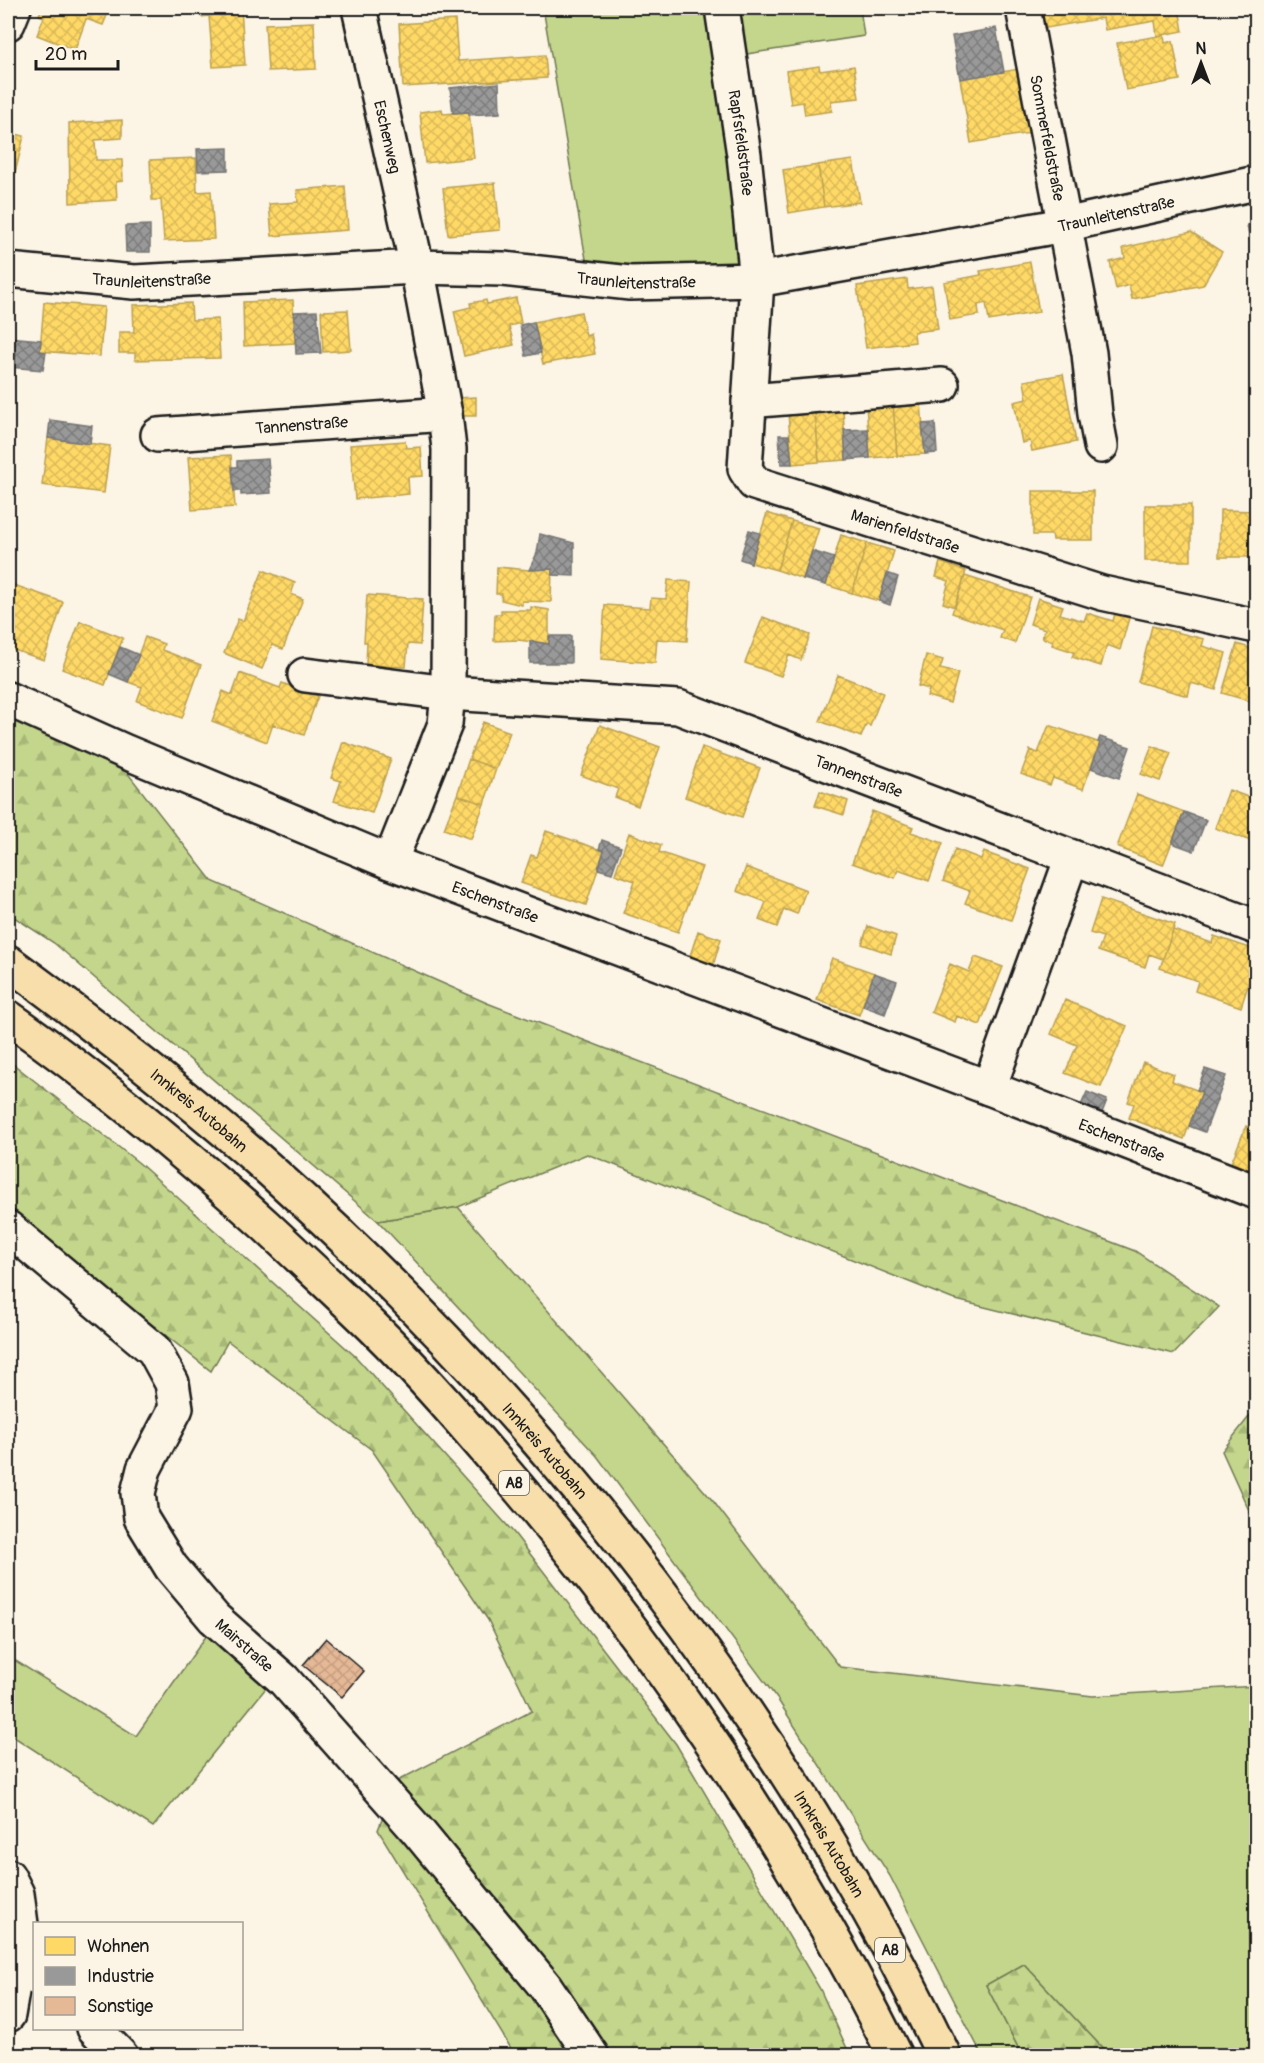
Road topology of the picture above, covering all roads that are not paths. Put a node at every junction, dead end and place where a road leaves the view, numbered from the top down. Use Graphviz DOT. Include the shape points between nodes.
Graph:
graph roads {
  1 [pos="14,8"];
  2 [pos="359,8"];
  3 [pos="722,8"];
  4 [pos="1023,8"];
  5 [pos="8,23"];
  6 [pos="1257,183"];
  7 [pos="1064,225"];
  8 [pos="417,267"];
  9 [pos="8,270"];
  10 [pos="757,280"];
  11 [pos="942,385"];
  12 [pos="749,401"];
  13 [pos="445,414"];
  14 [pos="158,435"];
  15 [pos="1101,446"];
  16 [pos="1257,626"];
  17 [pos="305,675"];
  18 [pos="448,693"];
  19 [pos="8,699"];
  20 [pos="1072,857"];
  21 [pos="390,862"];
  22 [pos="1257,927"];
  23 [pos="8,962"];
  24 [pos="8,1017"];
  25 [pos="988,1088"];
  26 [pos="1257,1192"];
  27 [pos="8,1228"];
  28 [pos="8,1875"];
  29 [pos="31,1973"];
  30 [pos="8,2014"];
  31 [pos="96,2030"];
  32 [pos="121,2055"];
  33 [pos="592,2055"];
  34 [pos="895,2055"];
  35 [pos="944,2055"];
  1 -- 5 [label="street"];
  2 -- 8 [label="street, Eschenweg"];
  3 -- 10 [label="street, Rapfsfeldstraße" via="744,155"];
  4 -- 7 [label="street, Sommerfeldstraße"];
  6 -- 7 [label="street, Traunleitenstraße"];
  7 -- 10 [label="street, Traunleitenstraße"];
  7 -- 15 [label="street, Sommerfeldstraße" via="1089,353"];
  8 -- 9 [label="street, Traunleitenstraße" via="134,282"];
  8 -- 10 [label="street, Traunleitenstraße" via="503,269 630,283"];
  8 -- 13 [label="street"];
  10 -- 12 [label="street, Marienfeldstraße"];
  11 -- 12 [label="street"];
  12 -- 16 [label="street, Marienfeldstraße" via="745,469 754,483 1102,593"];
  13 -- 14 [label="street, Tannenstraße"];
  13 -- 18 [label="street" via="449,449"];
  17 -- 18 [label="street, Tannenstraße"];
  18 -- 20 [label="street, Tannenstraße" via="678,707"];
  18 -- 21 [label="street" via="445,724"];
  19 -- 21 [label="street, Eschenstraße"];
  20 -- 22 [label="street, Tannenstraße"];
  20 -- 25 [label="street"];
  21 -- 25 [label="street, Eschenstraße"];
  23 -- 35 [label="highway, Innkreis Autobahn / A8" via="177,1091 270,1170 442,1336 530,1433 657,1590 777,1759 883,1938"];
  24 -- 34 [label="highway, A8" via="115,1097 220,1184 373,1328 481,1444 568,1546 699,1723 819,1912"];
  25 -- 26 [label="street, Eschenstraße"];
  27 -- 33 [label="street, Mairstraße" via="154,1350 172,1383 176,1408 144,1469 138,1493 141,1518 171,1567 214,1618 283,1678 416,1829 545,1986"];
  28 -- 29 [label="street" via="16,1894"];
  29 -- 30 [label="street" via="14,1980"];
  31 -- 32 [label="street"];
}
